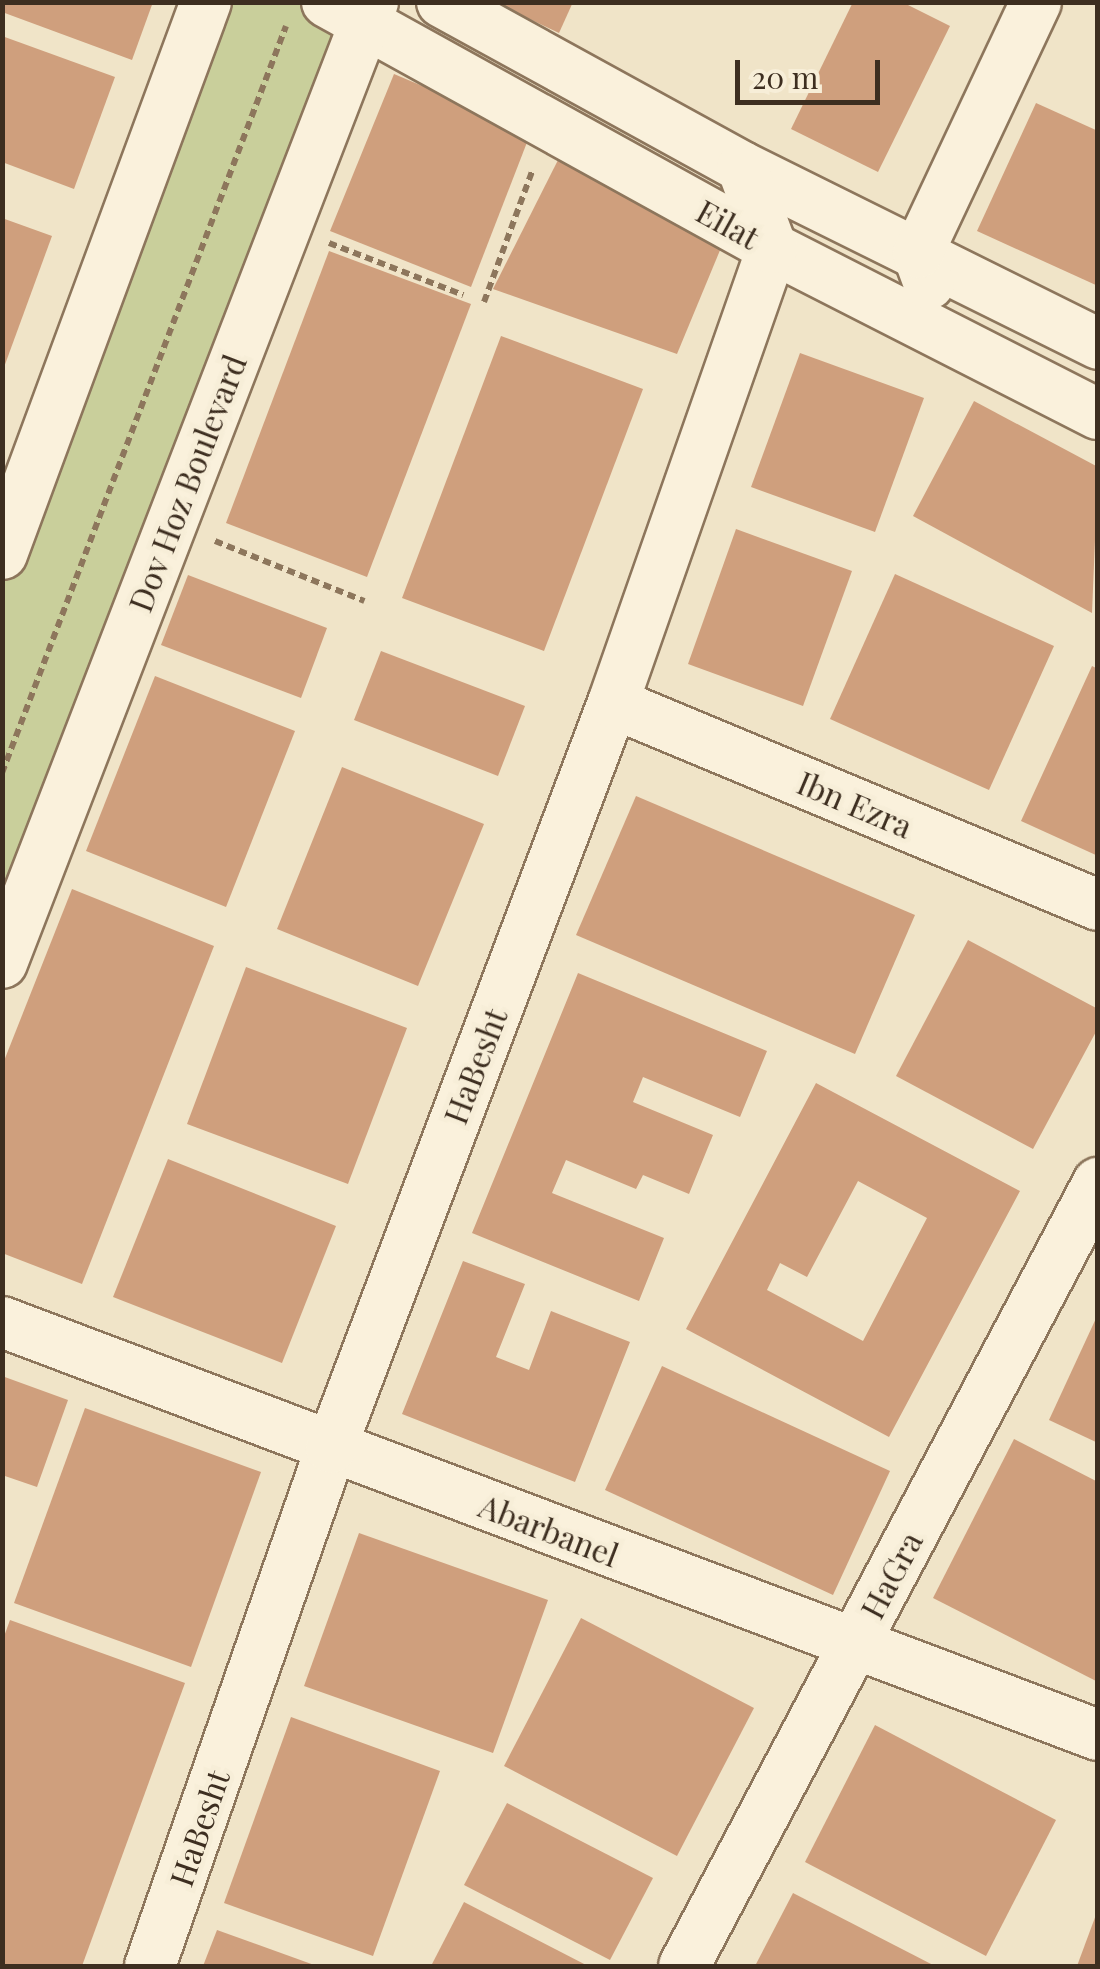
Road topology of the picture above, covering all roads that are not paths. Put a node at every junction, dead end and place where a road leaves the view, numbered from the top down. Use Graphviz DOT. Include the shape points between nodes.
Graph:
graph roads {
  1 [pos="206,2"];
  2 [pos="442,2"];
  3 [pos="1036,2"];
  4 [pos="340,9"];
  5 [pos="742,167"];
  6 [pos="772,248"];
  7 [pos="918,254"];
  8 [pos="949,338"];
  9 [pos="1098,344"];
  10 [pos="1098,414"];
  11 [pos="2,554"];
  12 [pos="613,703"];
  13 [pos="1098,905"];
  14 [pos="2,963"];
  15 [pos="1098,1183"];
  16 [pos="2,1322"];
  17 [pos="331,1448"];
  18 [pos="854,1645"];
  19 [pos="1098,1735"];
  20 [pos="150,1966"];
  21 [pos="684,1966"];
  1 -- 11 [label="street"];
  2 -- 5 [label="street, Eilat"];
  3 -- 7 [label="street"];
  4 -- 6 [label="street, Eilat"];
  4 -- 14 [label="street, Dov Hoz Boulevard" via="286,226"];
  5 -- 6 [label="street"];
  5 -- 7 [label="street, Eilat"];
  6 -- 8 [label="street, Eilat"];
  6 -- 12 [label="street, HaBesht"];
  7 -- 8 [label="street"];
  7 -- 9 [label="street, Eilat"];
  8 -- 10 [label="street, Eilat"];
  12 -- 13 [label="street, Ibn Ezra"];
  12 -- 17 [label="street, HaBesht"];
  15 -- 18 [label="street, HaGra"];
  16 -- 17 [label="street, Abarbanel"];
  17 -- 18 [label="street, Abarbanel"];
  17 -- 20 [label="street, HaBesht"];
  18 -- 19 [label="street, Abarbanel"];
  18 -- 21 [label="street, HaGra"];
}
